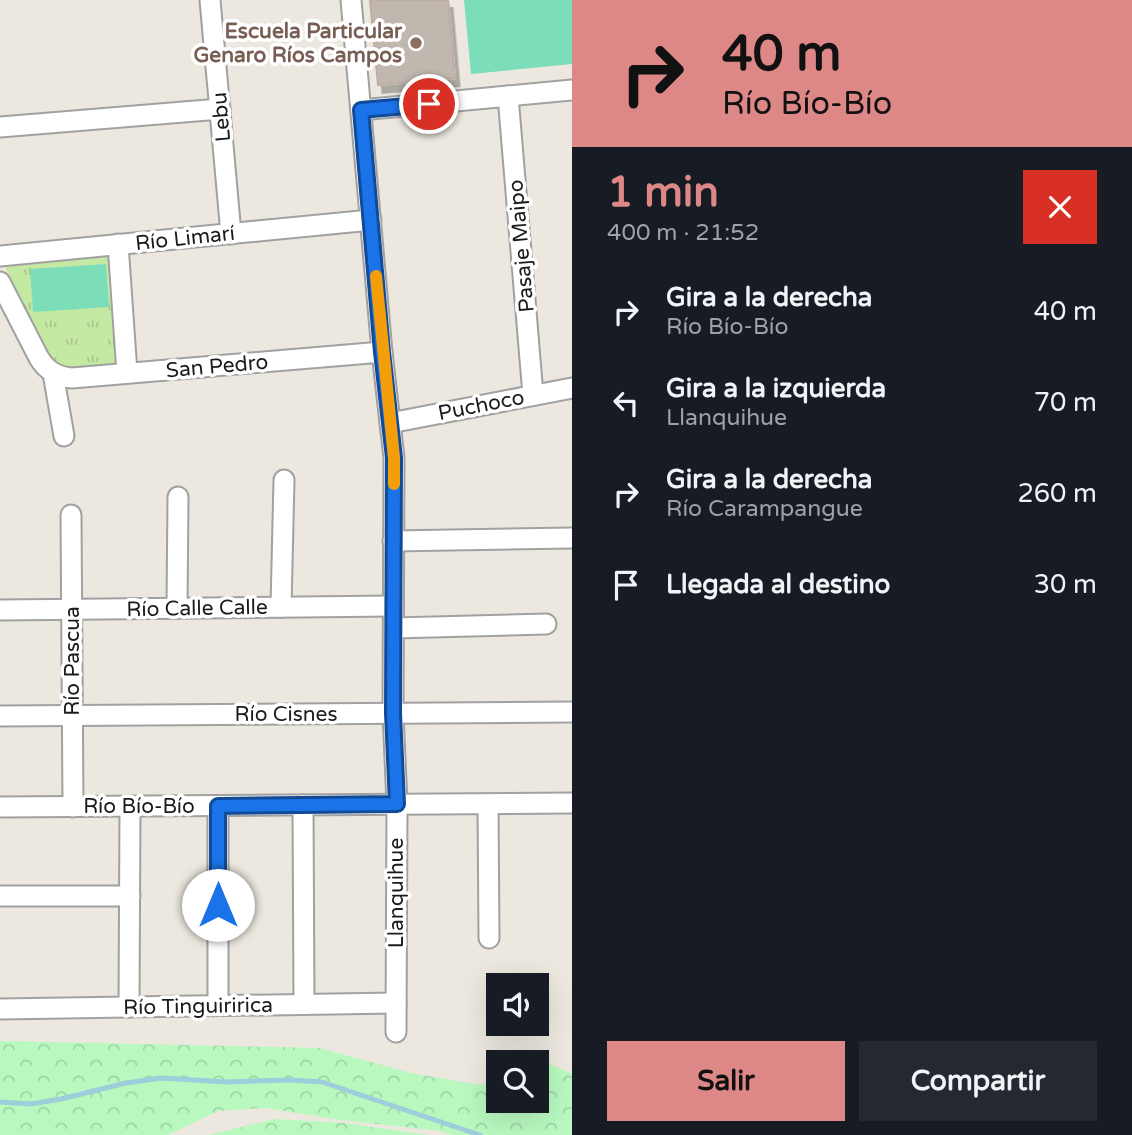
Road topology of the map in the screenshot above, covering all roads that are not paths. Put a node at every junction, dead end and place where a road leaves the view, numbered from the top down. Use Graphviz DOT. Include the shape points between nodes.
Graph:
graph roads {
  1 [pos="210,0"];
  2 [pos="351,0"];
  3 [pos="572,90"];
  4 [pos="508,96"];
  5 [pos="220,109"];
  6 [pos="361,110"];
  7 [pos="0,127"];
  8 [pos="371,220"];
  9 [pos="231,233"];
  10 [pos="118,244"];
  11 [pos="0,256"];
  12 [pos="0,282"];
  13 [pos="382,352"];
  14 [pos="53,373"];
  15 [pos="127,373"];
  16 [pos="572,388"];
  17 [pos="533,395"];
  18 [pos="390,423"];
  19 [pos="64,436"];
  20 [pos="284,480"];
  21 [pos="178,498"];
  22 [pos="71,515"];
  23 [pos="572,538"];
  24 [pos="393,541"];
  25 [pos="393,606"];
  26 [pos="281,607"];
  27 [pos="177,608"];
  28 [pos="71,609"];
  29 [pos="0,610"];
  30 [pos="546,624"];
  31 [pos="394,628"];
  32 [pos="572,712"];
  33 [pos="393,713"];
  34 [pos="0,716"];
  35 [pos="72,716"];
  36 [pos="572,803"];
  37 [pos="397,804"];
  38 [pos="488,804"];
  39 [pos="303,805"];
  40 [pos="130,806"];
  41 [pos="218,806"];
  42 [pos="0,807"];
  43 [pos="73,807"];
  44 [pos="0,896"];
  45 [pos="130,896"];
  46 [pos="489,938"];
  47 [pos="396,1003"];
  48 [pos="304,1004"];
  49 [pos="218,1005"];
  50 [pos="129,1007"];
  51 [pos="0,1009"];
  52 [pos="396,1032"];
  1 -- 5 [label="street, Lebu"];
  2 -- 6 [label="street, Llanquihue"];
  3 -- 4 [label="street"];
  4 -- 6 [label="street"];
  4 -- 17 [label="street, Pasaje Maipo"];
  5 -- 7 [label="street"];
  5 -- 9 [label="street, Lebu"];
  6 -- 8 [label="street, Llanquihue"];
  8 -- 9 [label="street, Río Limarí"];
  8 -- 13 [label="street, Llanquihue"];
  9 -- 10 [label="street, Río Limarí"];
  10 -- 11 [label="street, Río Limarí"];
  10 -- 15 [label="street"];
  12 -- 14 [label="street" via="39,358"];
  13 -- 15 [label="street, San Pedro"];
  13 -- 18 [label="street, Llanquihue"];
  14 -- 15 [label="street, San Pedro" via="72,378"];
  14 -- 19 [label="street"];
  16 -- 17 [label="street, Puchoco"];
  17 -- 18 [label="street, Puchoco"];
  18 -- 24 [label="street, Llanquihue"];
  20 -- 26 [label="street"];
  21 -- 27 [label="street"];
  22 -- 28 [label="street, Río Pascua"];
  23 -- 24 [label="street"];
  24 -- 25 [label="street, Llanquihue"];
  25 -- 26 [label="street, Río Calle Calle"];
  25 -- 31 [label="street, Llanquihue"];
  26 -- 27 [label="street, Río Calle Calle"];
  27 -- 28 [label="street, Río Calle Calle"];
  28 -- 29 [label="street, Río Calle Calle"];
  28 -- 35 [label="street, Río Pascua"];
  30 -- 31 [label="street"];
  31 -- 33 [label="street, Llanquihue"];
  32 -- 33 [label="street, Río Cisnes"];
  33 -- 35 [label="street, Río Cisnes"];
  33 -- 37 [label="street, Llanquihue"];
  34 -- 35 [label="street, Río Cisnes"];
  35 -- 43 [label="street, Río Pascua"];
  36 -- 38 [label="street, Río Bío-Bío"];
  37 -- 38 [label="street, Río Bío-Bío"];
  37 -- 39 [label="street, Río Bío-Bío"];
  37 -- 47 [label="street, Llanquihue"];
  38 -- 46 [label="street"];
  39 -- 41 [label="street, Río Bío-Bío"];
  39 -- 48 [label="street"];
  40 -- 41 [label="street, Río Bío-Bío"];
  40 -- 43 [label="street, Río Bío-Bío"];
  40 -- 45 [label="street"];
  41 -- 49 [label="street"];
  42 -- 43 [label="street, Río Bío-Bío"];
  44 -- 45 [label="street"];
  45 -- 50 [label="street"];
  47 -- 48 [label="street, Río Tinguiririca"];
  47 -- 52 [label="street, Llanquihue"];
  48 -- 49 [label="street, Río Tinguiririca"];
  49 -- 50 [label="street, Río Tinguiririca"];
  50 -- 51 [label="street, Río Tinguiririca"];
}
